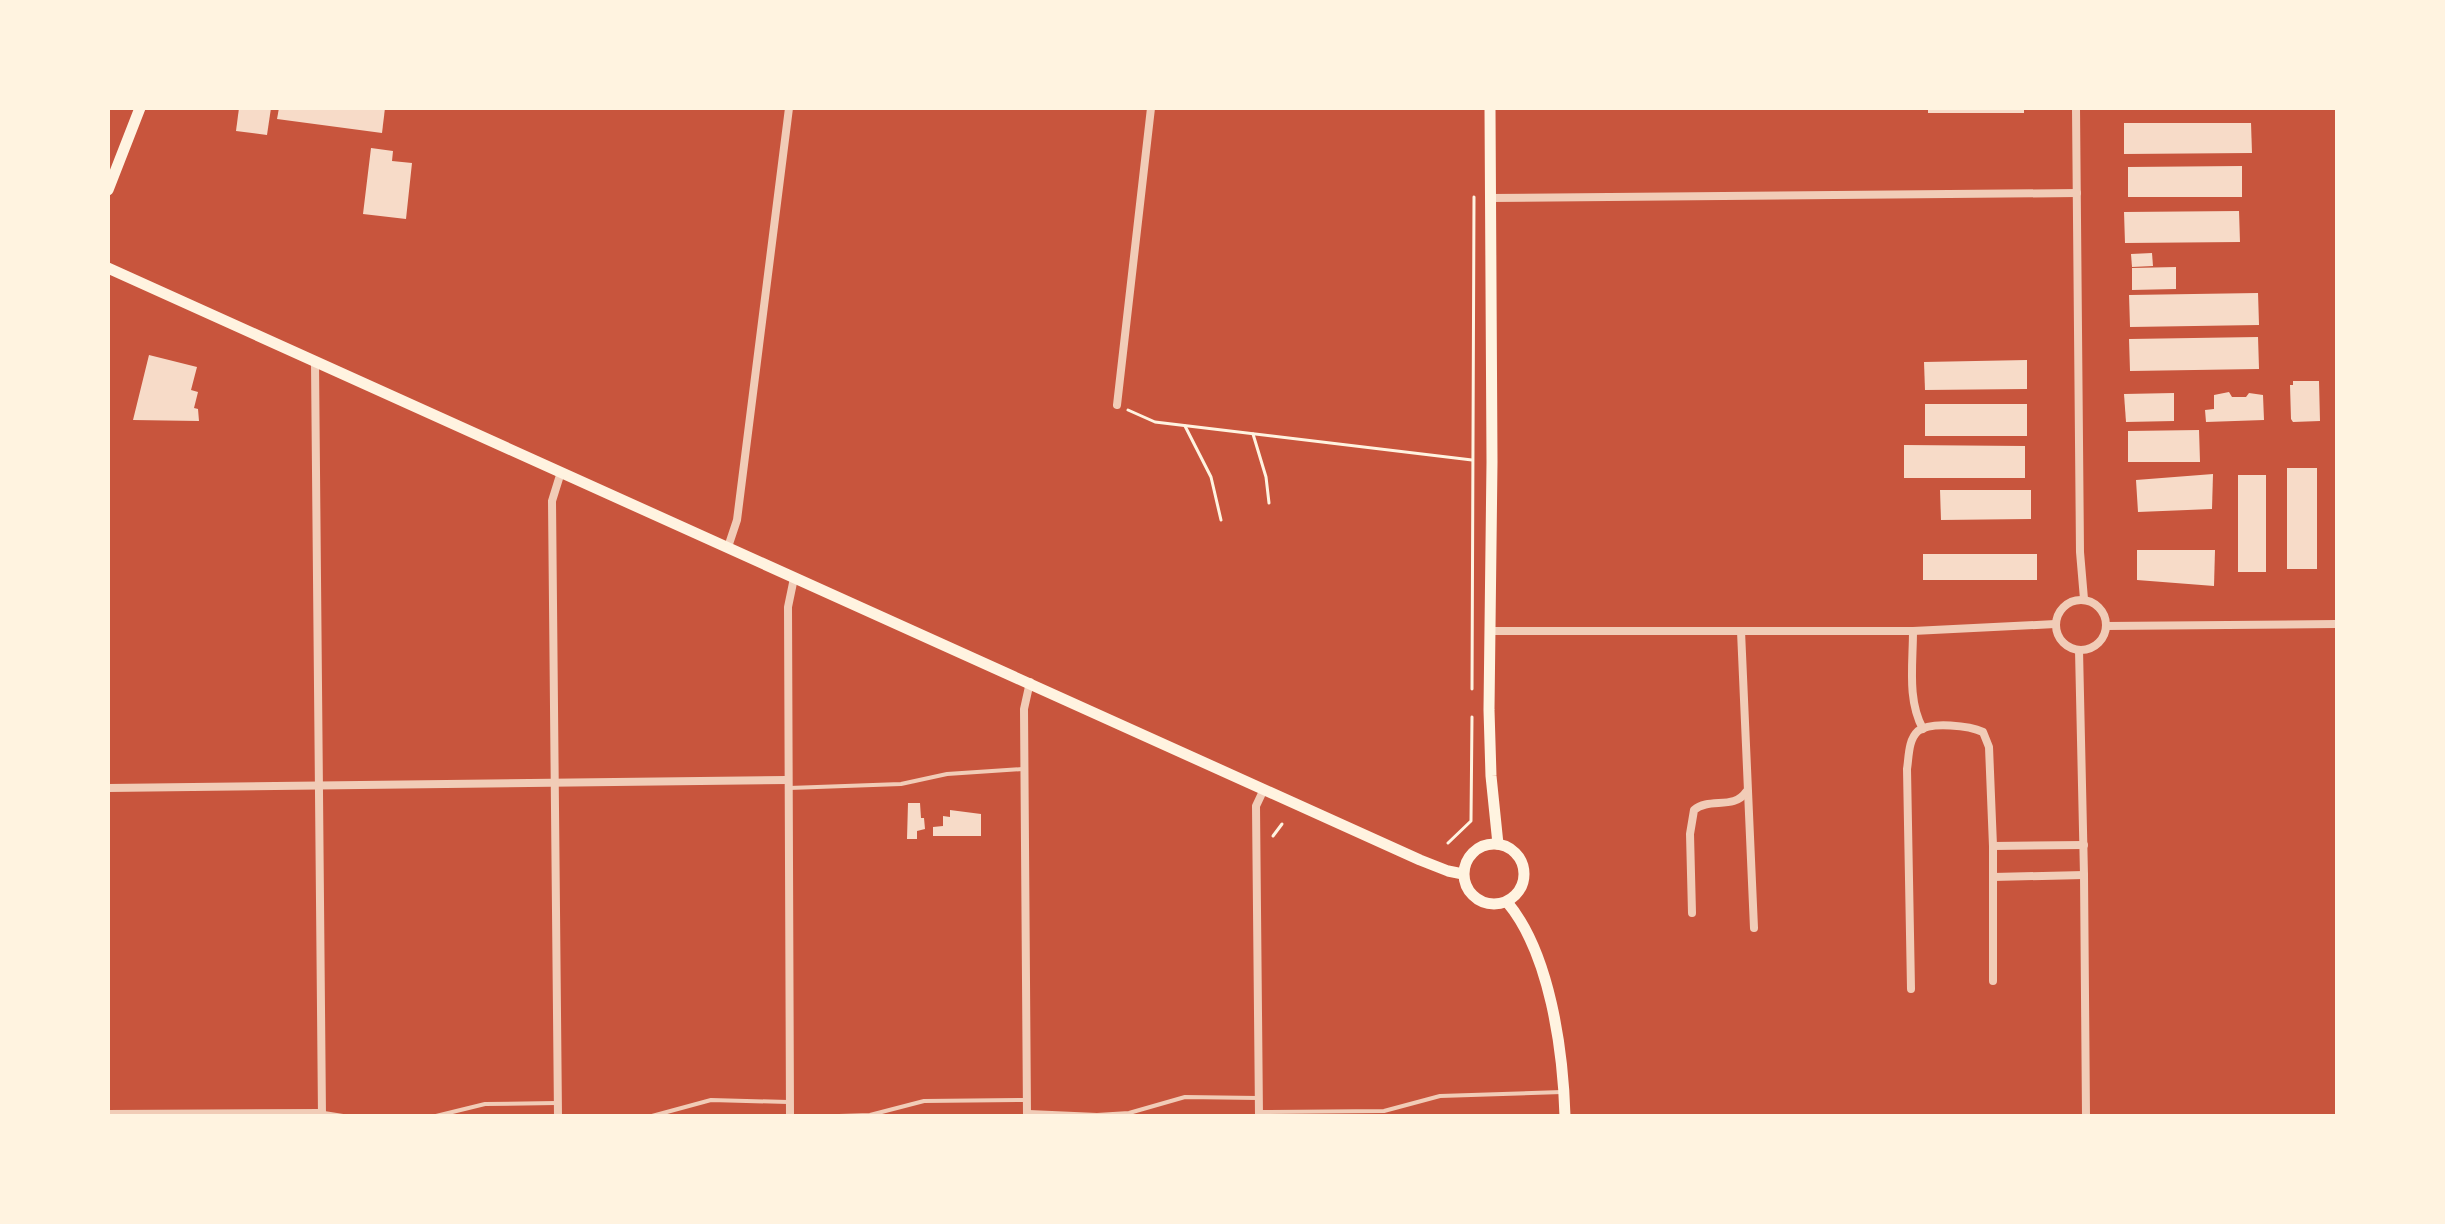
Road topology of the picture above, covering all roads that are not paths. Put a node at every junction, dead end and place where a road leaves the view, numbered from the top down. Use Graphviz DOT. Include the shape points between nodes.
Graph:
graph roads {
  1 [pos="140,108"];
  2 [pos="789,108"];
  3 [pos="1151,108"];
  4 [pos="1490,108"];
  5 [pos="2076,108"];
  6 [pos="108,190"];
  7 [pos="2077,193"];
  8 [pos="1490,198"];
  9 [pos="108,268"];
  10 [pos="315,363"];
  11 [pos="1117,405"];
  12 [pos="561,472"];
  13 [pos="728,547"];
  14 [pos="794,578"];
  15 [pos="2084,599"];
  16 [pos="2055,624"];
  17 [pos="2337,624"];
  18 [pos="2106,626"];
  19 [pos="1490,631"];
  20 [pos="1741,631"];
  21 [pos="1913,631"];
  22 [pos="2079,650"];
  23 [pos="1030,682"];
  24 [pos="1923,729"];
  25 [pos="1025,769"];
  26 [pos="554,783"];
  27 [pos="787,784"];
  28 [pos="320,785"];
  29 [pos="108,788"];
  30 [pos="1264,789"];
  31 [pos="1747,791"];
  32 [pos="1498,844"];
  33 [pos="2084,845"];
  34 [pos="1993,846"];
  35 [pos="1463,874"];
  36 [pos="2084,875"];
  37 [pos="1993,877"];
  38 [pos="1507,902"];
  39 [pos="1692,913"];
  40 [pos="1754,928"];
  41 [pos="1993,981"];
  42 [pos="1911,989"];
  43 [pos="1564,1092"];
  44 [pos="1259,1098"];
  45 [pos="1027,1100"];
  46 [pos="790,1102"];
  47 [pos="557,1103"];
  48 [pos="108,1114"];
  49 [pos="322,1114"];
  50 [pos="1027,1114"];
  51 [pos="1259,1114"];
  52 [pos="343,1116"];
  53 [pos="436,1116"];
  54 [pos="558,1116"];
  55 [pos="652,1116"];
  56 [pos="790,1116"];
  57 [pos="839,1116"];
  58 [pos="1565,1116"];
  59 [pos="2086,1116"];
  1 -- 6 [label="main road"];
  2 -- 13 [label="street" via="737,520"];
  3 -- 11 [label="street"];
  4 -- 8 [label="main road"];
  5 -- 7 [label="street"];
  7 -- 8 [label="street"];
  7 -- 15 [label="street"];
  8 -- 19 [label="main road"];
  9 -- 10 [label="main road"];
  10 -- 12 [label="main road"];
  10 -- 28 [label="street"];
  12 -- 13 [label="main road"];
  12 -- 26 [label="street" via="552,501"];
  13 -- 14 [label="main road"];
  14 -- 23 [label="main road"];
  14 -- 27 [label="street" via="788,607"];
  15 -- 16 [label="street" via="2067,603"];
  15 -- 18 [label="street" via="2102,612"];
  16 -- 21 [label="street"];
  16 -- 22 [label="street" via="2065,645"];
  17 -- 18 [label="street"];
  18 -- 22 [label="street" via="2100,641"];
  19 -- 20 [label="street"];
  19 -- 32 [label="main road" via="1491,776"];
  20 -- 21 [label="street"];
  20 -- 31 [label="street"];
  21 -- 24 [label="street" via="1912,698"];
  22 -- 33 [label="street"];
  23 -- 25 [label="street"];
  23 -- 30 [label="main road"];
  24 -- 34 [label="street" via="1973,727 1983,732 1989,747"];
  24 -- 42 [label="street" via="1910,744 1907,769"];
  25 -- 27 [label="lane" via="947,774 901,784"];
  25 -- 45 [label="street"];
  26 -- 27 [label="street"];
  26 -- 28 [label="street"];
  26 -- 47 [label="street"];
  27 -- 46 [label="street"];
  28 -- 29 [label="street"];
  28 -- 49 [label="street"];
  30 -- 35 [label="main road" via="1420,860"];
  30 -- 44 [label="street" via="1256,806"];
  31 -- 39 [label="street" via="1734,802 1702,803 1694,810"];
  31 -- 40 [label="street"];
  32 -- 35 [label="main road" via="1470,854"];
  32 -- 38 [label="main road" via="1516,853 1524,870 1521,889"];
  33 -- 34 [label="street"];
  33 -- 36 [label="street"];
  34 -- 37 [label="street"];
  35 -- 38 [label="main road" via="1477,900"];
  36 -- 37 [label="street"];
  36 -- 59 [label="street"];
  37 -- 41 [label="street"];
  38 -- 43 [label="main road" via="1537,952 1559,1040"];
  43 -- 51 [label="lane" via="1440,1096 1384,1111"];
  43 -- 58 [label="main road"];
  44 -- 50 [label="lane" via="1185,1097 1129,1113"];
  44 -- 51 [label="street"];
  45 -- 50 [label="street"];
  45 -- 57 [label="lane" via="924,1101 870,1115"];
  46 -- 55 [label="lane" via="711,1100"];
  46 -- 56 [label="street"];
  47 -- 53 [label="lane" via="485,1104"];
  47 -- 54 [label="street"];
  48 -- 49 [label="street"];
  49 -- 52 [label="lane"];
}
